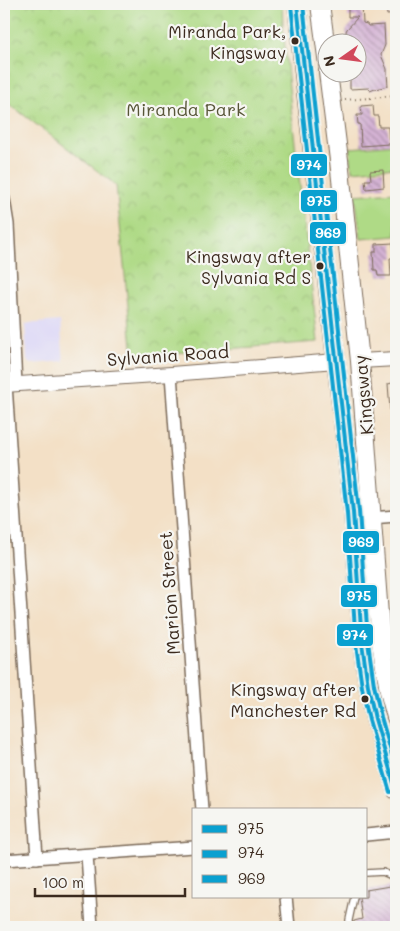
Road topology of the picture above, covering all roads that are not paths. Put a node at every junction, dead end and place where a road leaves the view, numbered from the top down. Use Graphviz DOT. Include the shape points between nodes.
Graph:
graph roads {
  1 [pos="297,4"];
  2 [pos="320,4"];
  3 [pos="324,32"];
  4 [pos="329,82"];
  5 [pos="4,199"];
  6 [pos="396,360"];
  7 [pos="336,361"];
  8 [pos="360,361"];
  9 [pos="171,374"];
  10 [pos="9,384"];
  11 [pos="396,516"];
  12 [pos="371,518"];
  13 [pos="396,717"];
  14 [pos="396,790"];
  15 [pos="202,808"];
  16 [pos="396,832"];
  17 [pos="368,835"];
  18 [pos="192,847"];
  19 [pos="87,855"];
  20 [pos="36,858"];
  21 [pos="4,860"];
  22 [pos="368,874"];
  23 [pos="396,878"];
  24 [pos="286,898"];
  25 [pos="354,898"];
  26 [pos="92,927"];
  27 [pos="289,927"];
  28 [pos="350,927"];
  1 -- 7 [label="main road, Kingsway"];
  2 -- 3 [label="main road"];
  4 -- 8 [label="main road, Kingsway"];
  5 -- 10 [label="street" via="8,224"];
  6 -- 8 [label="street"];
  7 -- 8 [label="main road"];
  7 -- 9 [label="street, Sylvania Road"];
  7 -- 14 [label="main road, Kingsway" via="353,512 362,643 375,719"];
  8 -- 12 [label="main road, Kingsway"];
  9 -- 10 [label="street, Sylvania Road"];
  9 -- 15 [label="street, Marion Street"];
  10 -- 20 [label="street"];
  11 -- 12 [label="street"];
  12 -- 13 [label="main road, Kingsway" via="380,642"];
  16 -- 17 [label="street"];
  18 -- 19 [label="street"];
  19 -- 20 [label="street"];
  19 -- 26 [label="street"];
  20 -- 21 [label="street"];
  22 -- 23 [label="lane" via="383,872"];
  24 -- 27 [label="street"];
  25 -- 28 [label="lane"];
}
